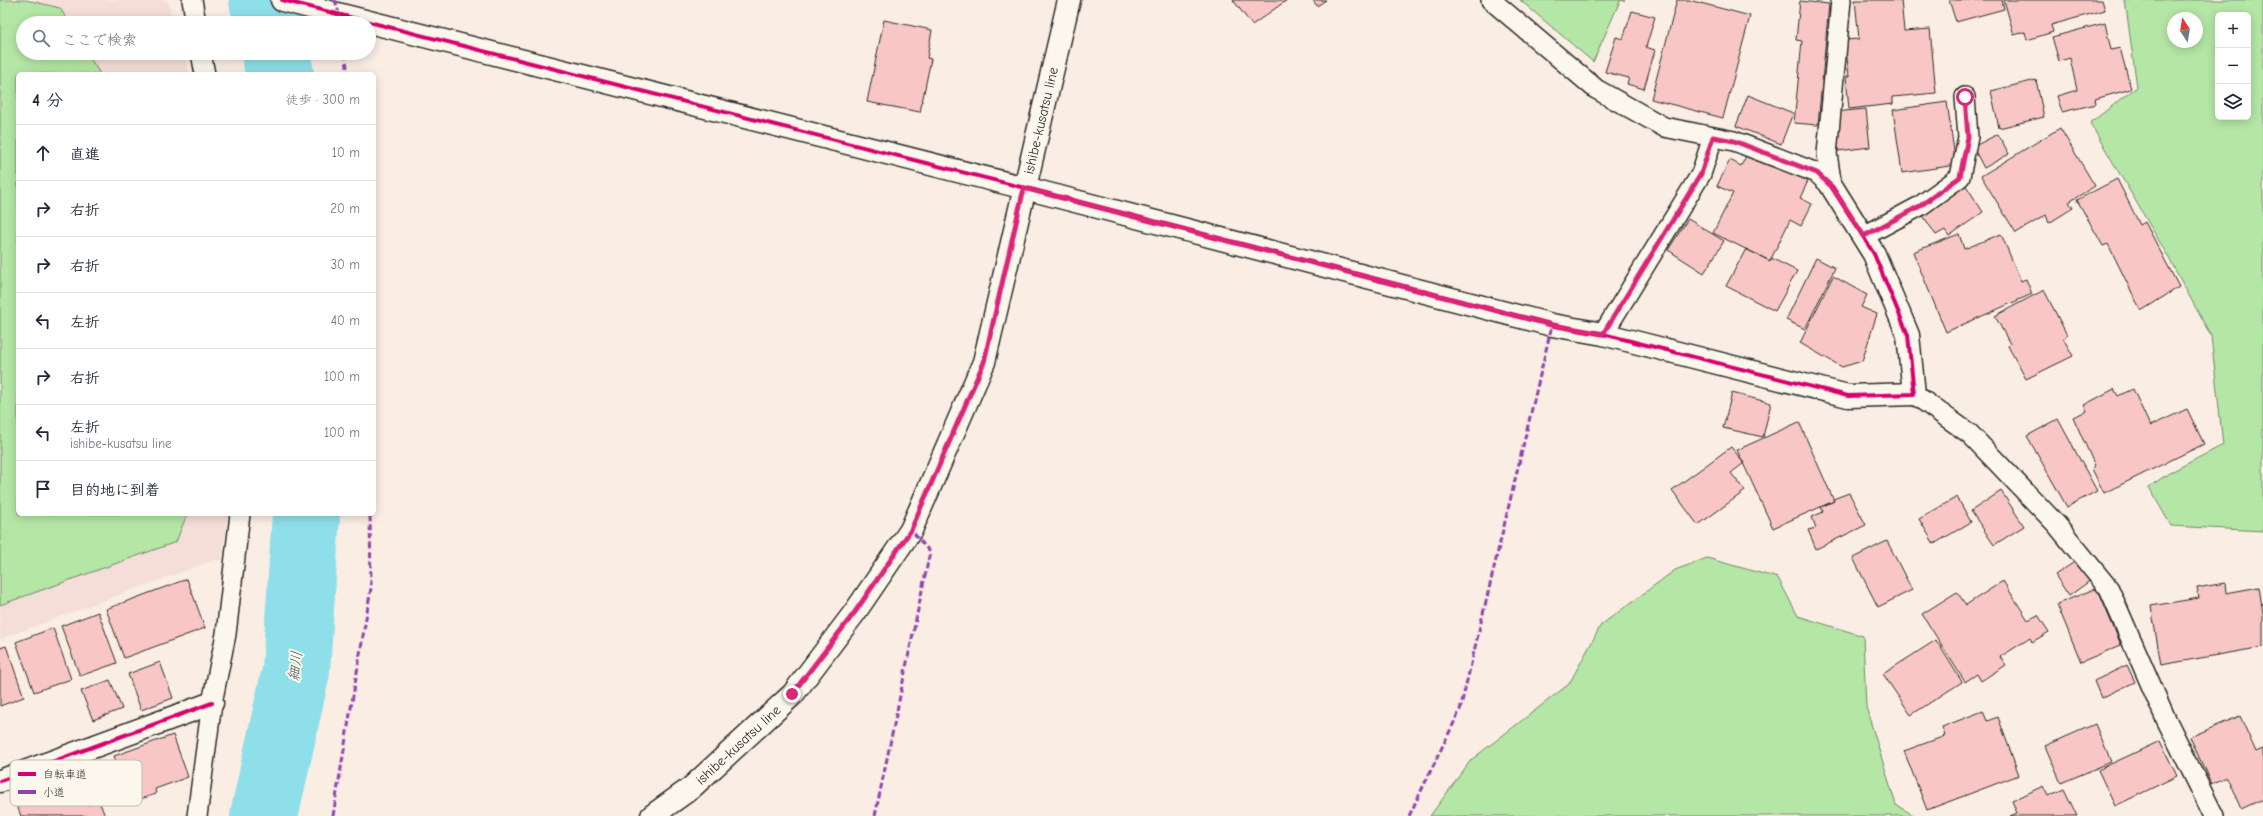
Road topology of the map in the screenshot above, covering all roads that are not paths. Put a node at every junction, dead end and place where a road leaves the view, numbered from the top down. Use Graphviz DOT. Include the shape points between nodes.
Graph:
graph roads {
  1 [pos="192,0"];
  2 [pos="282,0"];
  3 [pos="1070,0"];
  4 [pos="1491,0"];
  5 [pos="1840,0"];
  6 [pos="195,16"];
  7 [pos="342,16"];
  8 [pos="376,25"];
  9 [pos="203,60"];
  10 [pos="205,72"];
  11 [pos="1965,97"];
  12 [pos="1713,137"];
  13 [pos="1832,187"];
  14 [pos="1024,188"];
  15 [pos="1864,236"];
  16 [pos="1603,334"];
  17 [pos="1914,394"];
  18 [pos="240,516"];
  19 [pos="212,703"];
  20 [pos="57,760"];
  21 [pos="10,777"];
  22 [pos="0,781"];
  23 [pos="197,816"];
  24 [pos="652,816"];
  25 [pos="2214,816"];
  1 -- 6 [label="lane"];
  2 -- 7 [label="street"];
  3 -- 14 [label="street, ishibe-kusatsu line"];
  4 -- 12 [label="lane" via="1596,89 1664,127"];
  5 -- 13 [label="lane" via="1827,154"];
  8 -- 14 [label="street"];
  9 -- 10 [label="lane"];
  11 -- 15 [label="lane" via="1968,137 1960,177 1920,206"];
  12 -- 13 [label="lane" via="1734,141 1817,173"];
  12 -- 16 [label="lane" via="1701,174"];
  13 -- 15 [label="street"];
  14 -- 16 [label="street" via="1544,323"];
  14 -- 24 [label="street, ishibe-kusatsu line" via="984,362 911,530 855,612 792,694 691,788"];
  15 -- 17 [label="street" via="1908,336"];
  16 -- 17 [label="street" via="1848,396"];
  17 -- 25 [label="lane" via="1970,434 2057,525 2109,589 2165,717"];
  18 -- 19 [label="lane" via="226,634"];
  19 -- 20 [label="street"];
  19 -- 23 [label="lane"];
  21 -- 22 [label="street"];
}
